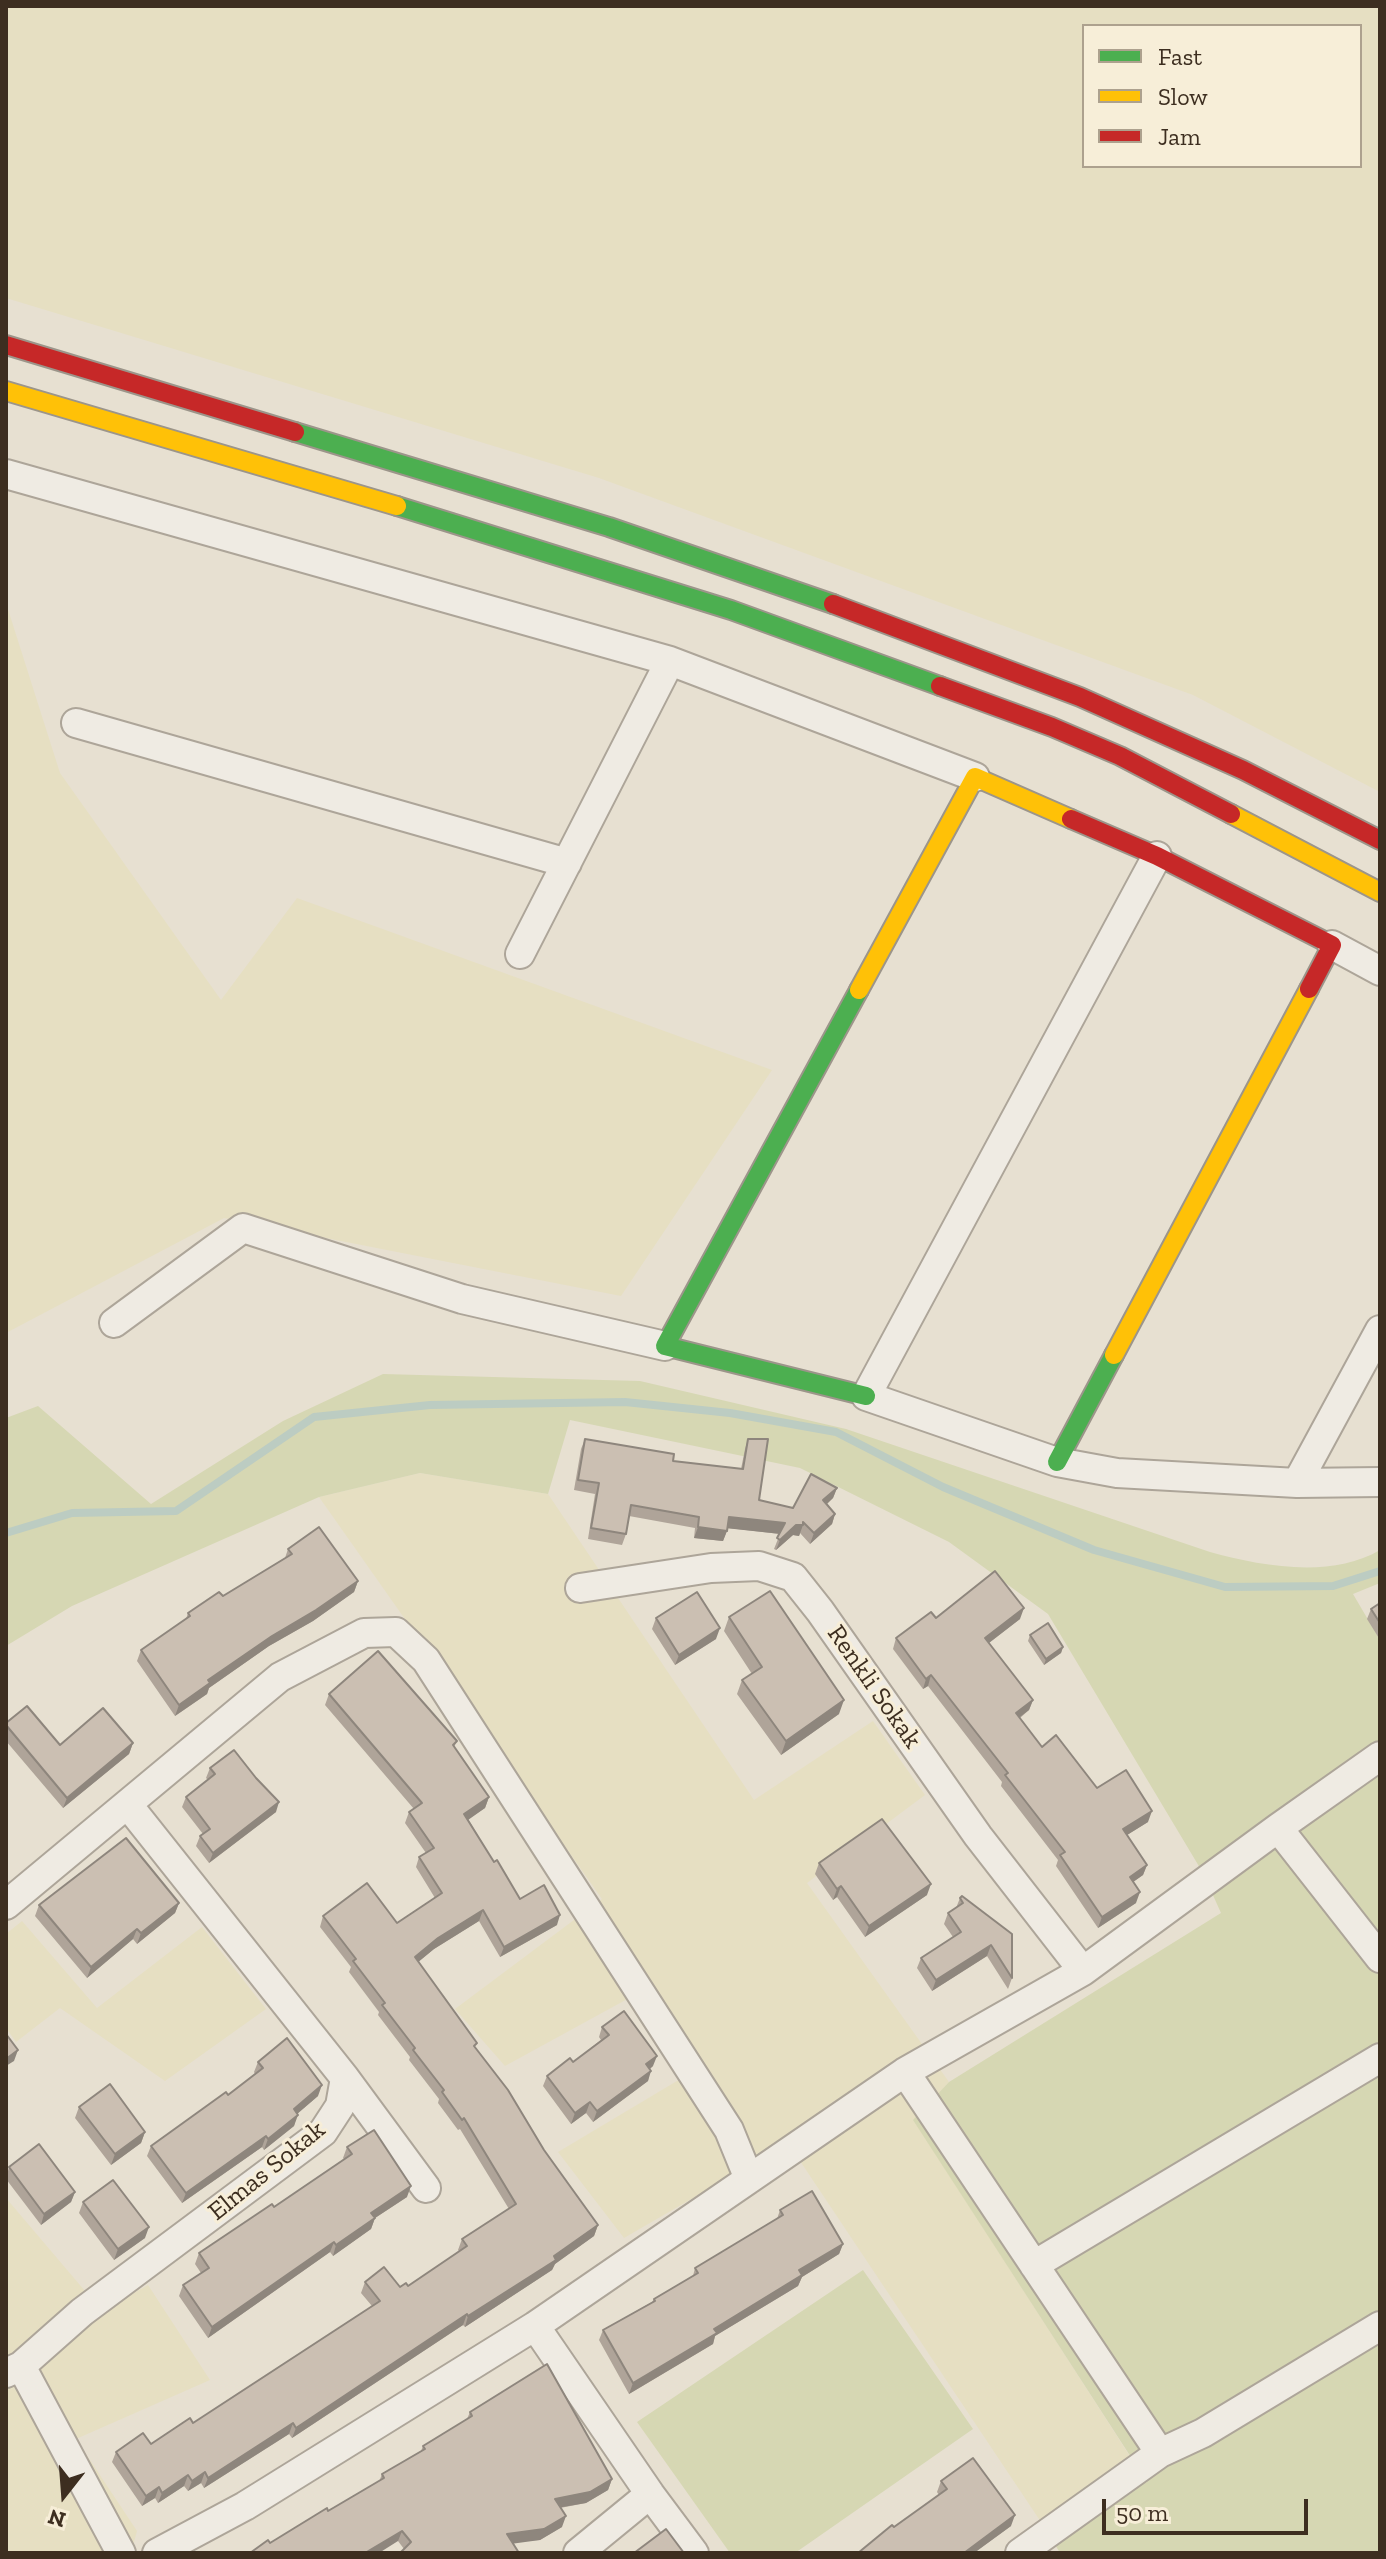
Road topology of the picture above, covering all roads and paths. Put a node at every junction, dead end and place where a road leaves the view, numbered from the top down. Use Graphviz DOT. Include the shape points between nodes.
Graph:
graph roads {
  1 [pos="6,345"];
  2 [pos="6,391"];
  3 [pos="6,474"];
  4 [pos="670,661"];
  5 [pos="76,723"];
  6 [pos="1120,756"];
  7 [pos="975,777"];
  8 [pos="1380,840"];
  9 [pos="1157,856"];
  10 [pos="567,863"];
  11 [pos="1380,892"];
  12 [pos="1380,908"];
  13 [pos="1332,945"];
  14 [pos="520,954"];
  15 [pos="1380,971"];
  16 [pos="114,1323"];
  17 [pos="1380,1330"];
  18 [pos="665,1346"];
  19 [pos="866,1396"];
  20 [pos="1057,1462"];
  21 [pos="1380,1482"];
  22 [pos="1297,1483"];
  23 [pos="580,1588"];
  24 [pos="1380,1756"];
  25 [pos="128,1805"];
  26 [pos="1278,1828"];
  27 [pos="6,1905"];
  28 [pos="1380,1958"];
  29 [pos="1083,1971"];
  30 [pos="1380,2058"];
  31 [pos="905,2072"];
  32 [pos="345,2078"];
  33 [pos="749,2179"];
  34 [pos="426,2188"];
  35 [pos="1034,2265"];
  36 [pos="535,2326"];
  37 [pos="1380,2326"];
  38 [pos="13,2370"];
  39 [pos="1160,2453"];
  40 [pos="650,2494"];
  41 [pos="121,2553"];
  42 [pos="157,2553"];
  43 [pos="578,2553"];
  44 [pos="694,2553"];
  45 [pos="1020,2553"];
  1 -- 8 [label="main road" via="609,527 842,607 1080,697 1243,770"];
  2 -- 6 [label="main road" via="731,610"];
  3 -- 4 [label="street"];
  4 -- 7 [label="street"];
  4 -- 10 [label="street"];
  5 -- 10 [label="street"];
  6 -- 11 [label="main road"];
  6 -- 12 [label="main road"];
  7 -- 9 [label="main road"];
  7 -- 18 [label="main road"];
  9 -- 13 [label="main road"];
  9 -- 19 [label="street"];
  10 -- 14 [label="street"];
  13 -- 15 [label="street"];
  13 -- 20 [label="main road"];
  16 -- 18 [label="street" via="243,1228 462,1299"];
  17 -- 22 [label="street"];
  18 -- 19 [label="main road"];
  19 -- 20 [label="street"];
  20 -- 22 [label="street" via="1117,1473"];
  21 -- 22 [label="street"];
  23 -- 29 [label="street, Renkli Sokak" via="711,1568 759,1566 793,1577 978,1836"];
  24 -- 26 [label="street"];
  25 -- 27 [label="street"];
  25 -- 32 [label="street"];
  25 -- 33 [label="street" via="280,1677 364,1633 396,1632 426,1660 729,2130"];
  26 -- 28 [label="street"];
  26 -- 29 [label="street"];
  29 -- 31 [label="street"];
  30 -- 35 [label="street"];
  31 -- 33 [label="street"];
  31 -- 35 [label="street"];
  32 -- 34 [label="street"];
  32 -- 38 [label="street, Elmas Sokak" via="340,2106 323,2132"];
  33 -- 36 [label="street"];
  35 -- 39 [label="street"];
  36 -- 40 [label="street"];
  36 -- 42 [label="street" via="245,2506"];
  37 -- 39 [label="street" via="1203,2433"];
  38 -- 41 [label="street"];
  39 -- 45 [label="street"];
  40 -- 43 [label="street"];
  40 -- 44 [label="street"];
}
